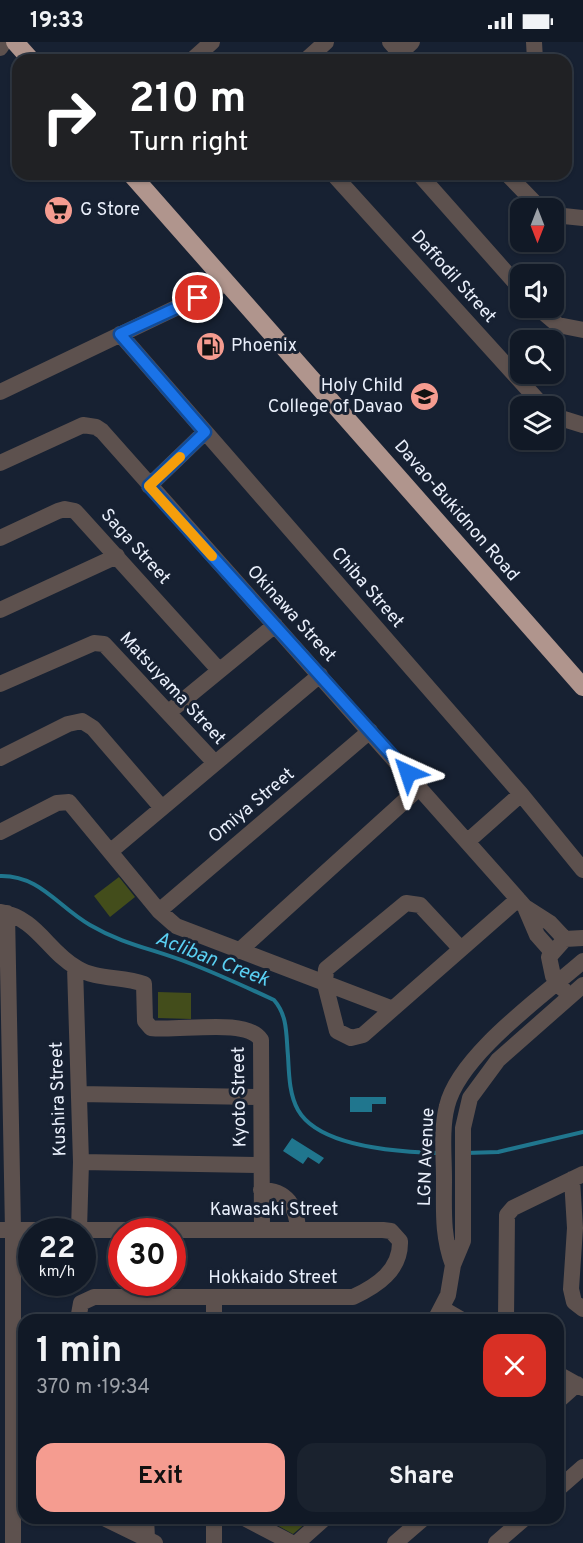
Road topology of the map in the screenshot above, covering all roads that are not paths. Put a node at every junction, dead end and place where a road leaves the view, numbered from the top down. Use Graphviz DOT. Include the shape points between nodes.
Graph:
graph roads {
  1 [pos="4,42"];
  2 [pos="15,42"];
  3 [pos="212,42"];
  4 [pos="326,42"];
  5 [pos="0,48"];
  6 [pos="26,54"];
  7 [pos="199,54"];
  8 [pos="316,54"];
  9 [pos="136,180"];
  10 [pos="338,180"];
  11 [pos="424,180"];
  12 [pos="513,180"];
  13 [pos="530,198"];
  14 [pos="564,216"];
  15 [pos="583,218"];
  16 [pos="510,277"];
  17 [pos="228,283"];
  18 [pos="550,318"];
  19 [pos="583,330"];
  20 [pos="120,334"];
  21 [pos="0,392"];
  22 [pos="534,396"];
  23 [pos="564,419"];
  24 [pos="583,425"];
  25 [pos="205,432"];
  26 [pos="0,463"];
  27 [pos="149,486"];
  28 [pos="0,538"];
  29 [pos="117,556"];
  30 [pos="0,610"];
  31 [pos="274,625"];
  32 [pos="219,670"];
  33 [pos="320,675"];
  34 [pos="0,684"];
  35 [pos="583,687"];
  36 [pos="169,712"];
  37 [pos="370,731"];
  38 [pos="0,758"];
  39 [pos="215,763"];
  40 [pos="420,787"];
  41 [pos="521,794"];
  42 [pos="162,808"];
  43 [pos="0,832"];
  44 [pos="468,841"];
  45 [pos="111,851"];
  46 [pos="583,870"];
  47 [pos="522,903"];
  48 [pos="159,911"];
  49 [pos="4,912"];
  50 [pos="583,938"];
  51 [pos="566,939"];
  52 [pos="461,949"];
  53 [pos="238,951"];
  54 [pos="552,952"];
  55 [pos="583,961"];
  56 [pos="75,967"];
  57 [pos="558,983"];
  58 [pos="326,984"];
  59 [pos="583,985"];
  60 [pos="570,997"];
  61 [pos="393,1009"];
  62 [pos="493,1039"];
  63 [pos="506,1053"];
  64 [pos="79,1095"];
  65 [pos="261,1097"];
  66 [pos="447,1104"];
  67 [pos="465,1110"];
  68 [pos="81,1162"];
  69 [pos="261,1166"];
  70 [pos="578,1176"];
  71 [pos="261,1190"];
  72 [pos="79,1218"];
  73 [pos="6,1230"];
  74 [pos="262,1230"];
  75 [pos="298,1230"];
  76 [pos="186,1231"];
  77 [pos="579,1231"];
  78 [pos="400,1241"];
  79 [pos="453,1265"];
  80 [pos="108,1295"];
  81 [pos="186,1295"];
  82 [pos="214,1298"];
  83 [pos="583,1310"];
  84 [pos="79,1312"];
  85 [pos="214,1314"];
  86 [pos="439,1314"];
  87 [pos="506,1314"];
  88 [pos="564,1377"];
  89 [pos="580,1386"];
  90 [pos="564,1397"];
  91 [pos="583,1467"];
  92 [pos="18,1477"];
  93 [pos="564,1484"];
  94 [pos="116,1524"];
  95 [pos="147,1524"];
  96 [pos="214,1524"];
  97 [pos="256,1524"];
  98 [pos="318,1524"];
  99 [pos="417,1524"];
  100 [pos="518,1524"];
  101 [pos="151,1541"];
  102 [pos="13,1543"];
  103 [pos="214,1543"];
  104 [pos="292,1543"];
  105 [pos="297,1543"];
  106 [pos="395,1543"];
  107 [pos="496,1543"];
  1 -- 5 [label="street"];
  2 -- 6 [label="highway"];
  3 -- 7 [label="street"];
  4 -- 8 [label="street"];
  9 -- 17 [label="highway, Davao-Bukidnon Road"];
  10 -- 22 [label="street, Daffodil Street"];
  11 -- 16 [label="street"];
  12 -- 13 [label="street"];
  14 -- 15 [label="street"];
  17 -- 20 [label="street"];
  17 -- 35 [label="highway, Davao-Bukidnon Road"];
  18 -- 19 [label="street" via="558,325"];
  20 -- 21 [label="street"];
  20 -- 25 [label="street, Chiba Street"];
  23 -- 24 [label="street"];
  25 -- 27 [label="street"];
  25 -- 41 [label="street, Chiba Street"];
  26 -- 27 [label="street, Okinawa Street" via="90,425 102,431"];
  27 -- 31 [label="street, Okinawa Street"];
  28 -- 29 [label="street, Saga Street" via="70,509"];
  29 -- 30 [label="street"];
  29 -- 32 [label="street, Saga Street"];
  31 -- 32 [label="street"];
  31 -- 33 [label="street, Okinawa Street"];
  32 -- 36 [label="street"];
  33 -- 37 [label="street, Okinawa Street"];
  33 -- 39 [label="street"];
  34 -- 36 [label="street, Matsuyama Street" via="100,642"];
  36 -- 39 [label="street, Matsuyama Street"];
  37 -- 40 [label="street, Okinawa Street"];
  37 -- 48 [label="street, Omiya Street"];
  38 -- 42 [label="street" via="81,721 93,729"];
  39 -- 42 [label="street"];
  40 -- 44 [label="street, Okinawa Street"];
  40 -- 53 [label="street"];
  41 -- 44 [label="street"];
  41 -- 46 [label="street, Chiba Street"];
  42 -- 45 [label="street"];
  43 -- 45 [label="street" via="65,802 73,805"];
  44 -- 47 [label="street, Okinawa Street"];
  45 -- 48 [label="street"];
  47 -- 51 [label="street"];
  47 -- 52 [label="street"];
  47 -- 54 [label="street" via="537,935"];
  48 -- 53 [label="street" via="188,932"];
  49 -- 56 [label="street, Kyoto Street" via="29,922"];
  49 -- 73 [label="street"];
  50 -- 51 [label="street"];
  51 -- 54 [label="street"];
  52 -- 58 [label="street" via="420,905 406,903 330,963"];
  52 -- 61 [label="street"];
  53 -- 58 [label="street"];
  54 -- 57 [label="street" via="549,963"];
  55 -- 57 [label="street, LGN Avenue"];
  56 -- 64 [label="street, Kushira Street"];
  56 -- 65 [label="street, Kyoto Street" via="90,974 144,984 145,1021 151,1028 253,1031 261,1040"];
  57 -- 60 [label="street"];
  57 -- 62 [label="street, LGN Avenue"];
  58 -- 61 [label="street"];
  58 -- 61 [label="street" via="335,1026 345,1037 363,1035"];
  59 -- 60 [label="street, LGN Avenue"];
  60 -- 63 [label="street, LGN Avenue"];
  62 -- 63 [label="street"];
  62 -- 66 [label="street, LGN Avenue" via="471,1061"];
  63 -- 67 [label="street, LGN Avenue" via="477,1086"];
  64 -- 65 [label="street"];
  64 -- 68 [label="street, Kushira Street"];
  65 -- 69 [label="street, Kyoto Street"];
  66 -- 67 [label="street"];
  66 -- 79 [label="street, LGN Avenue" via="444,1241"];
  67 -- 79 [label="street, LGN Avenue" via="463,1241"];
  68 -- 69 [label="street"];
  68 -- 72 [label="street, Kushira Street"];
  69 -- 71 [label="street, Kyoto Street"];
  70 -- 77 [label="street"];
  70 -- 87 [label="street" via="513,1208 507,1215"];
  71 -- 74 [label="street, Kyoto Street"];
  71 -- 75 [label="street" via="275,1192 291,1202"];
  73 -- 92 [label="street"];
  74 -- 75 [label="street, Kawasaki Street"];
  74 -- 76 [label="street, Kawasaki Street"];
  75 -- 78 [label="street, Kawasaki Street" via="383,1230 391,1231"];
  77 -- 83 [label="street" via="572,1296"];
  78 -- 82 [label="street, Hokkaido Street" via="399,1255 390,1272 353,1297"];
  79 -- 86 [label="street, LGN Avenue"];
  80 -- 84 [label="street, Hokkaido Street" via="94,1297"];
  81 -- 82 [label="street, Hokkaido Street"];
  82 -- 85 [label="street"];
  88 -- 89 [label="street"];
  89 -- 90 [label="street"];
  91 -- 93 [label="street"];
  92 -- 102 [label="street"];
  94 -- 101 [label="street"];
  95 -- 101 [label="street"];
  96 -- 103 [label="street"];
  97 -- 104 [label="street"];
  98 -- 105 [label="street"];
  99 -- 106 [label="street"];
  100 -- 107 [label="street"];
}
